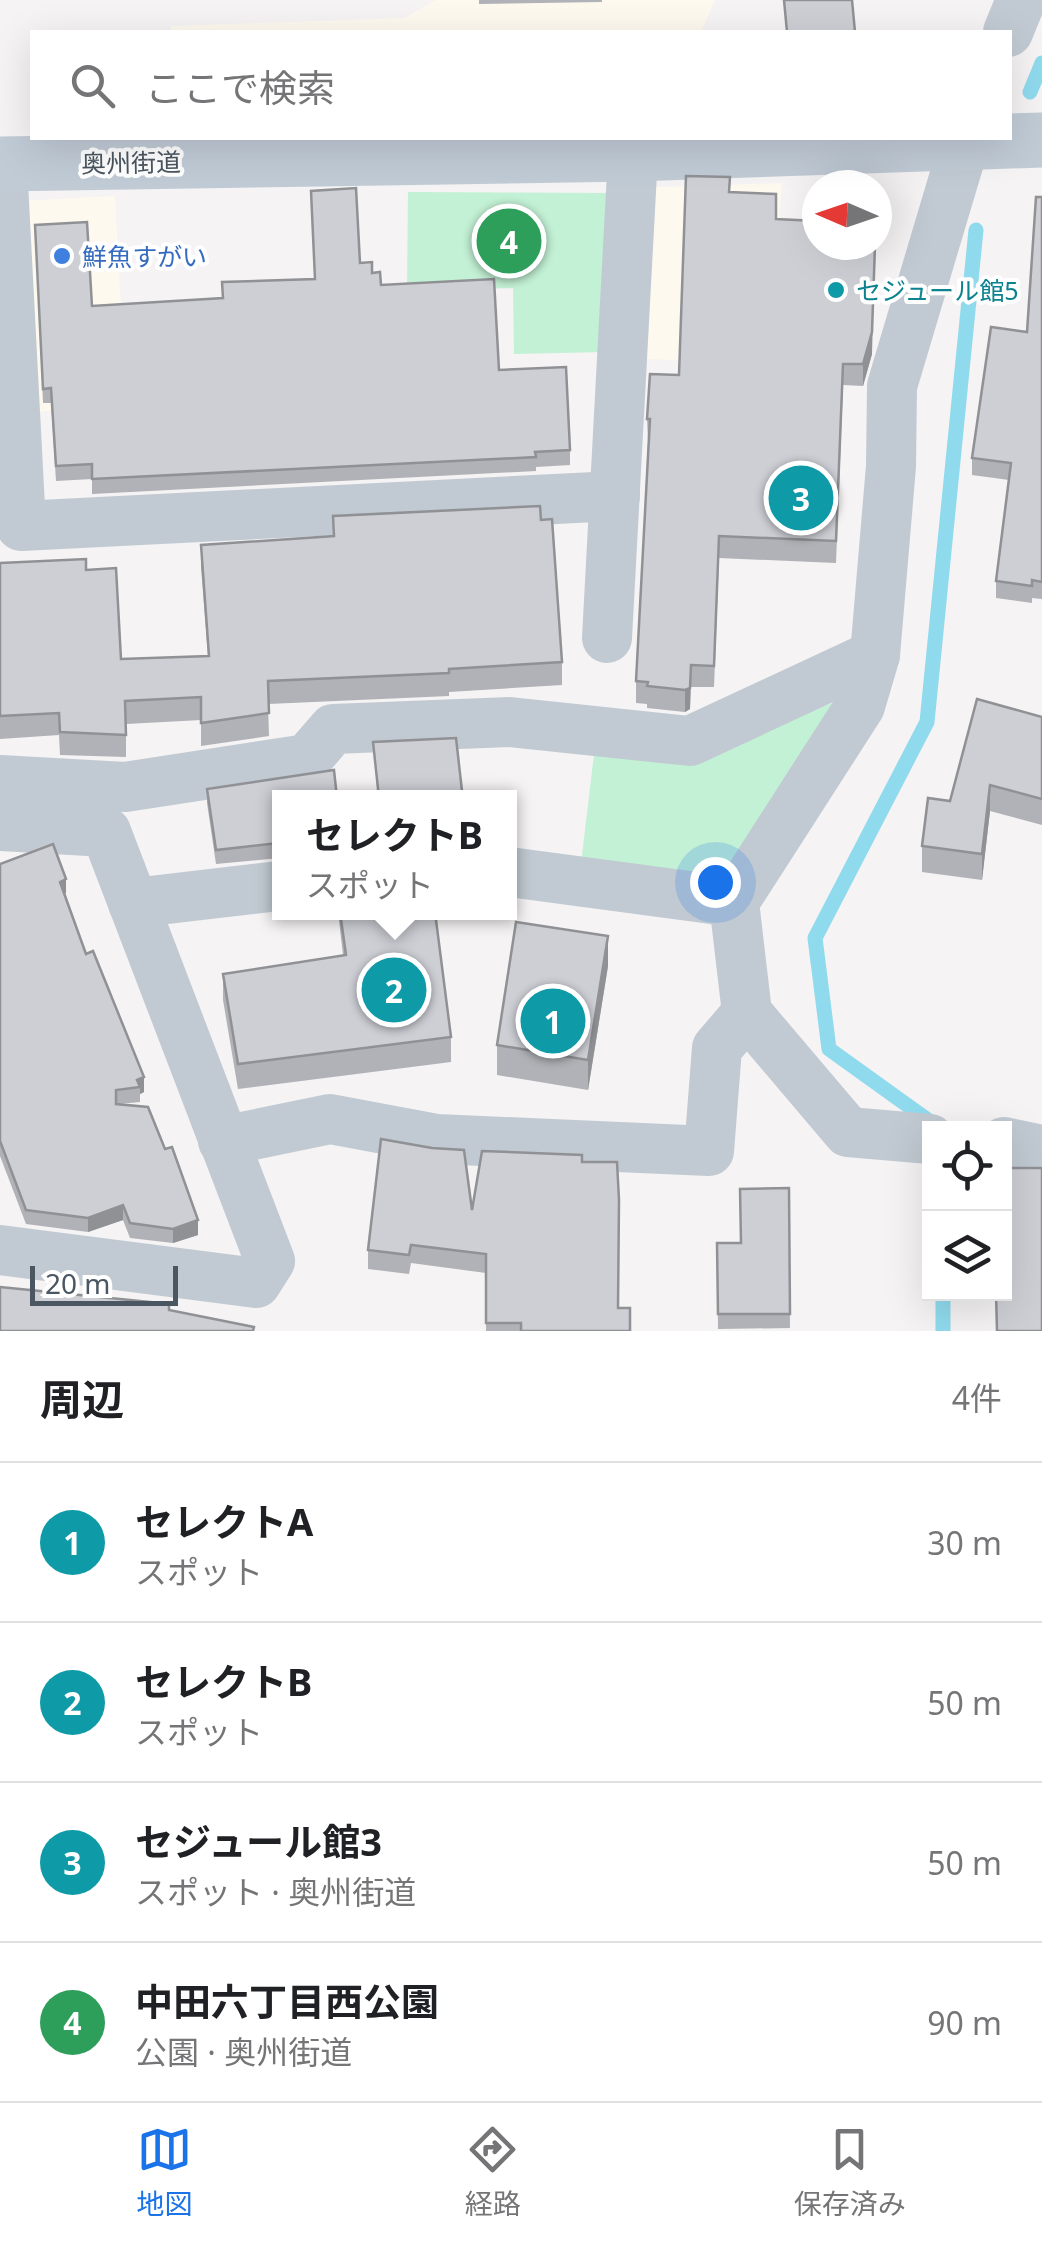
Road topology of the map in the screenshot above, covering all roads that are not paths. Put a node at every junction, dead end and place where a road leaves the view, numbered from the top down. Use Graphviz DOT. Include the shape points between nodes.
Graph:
graph roads {
  1 [pos="1021,0"];
  2 [pos="1009,30"];
  3 [pos="966,140"];
  4 [pos="1042,140"];
  5 [pos="633,154"];
  6 [pos="1,164"];
  7 [pos="615,496"];
  8 [pos="606,638"];
  9 [pos="875,655"];
  10 [pos="0,780"];
  11 [pos="0,826"];
  12 [pos="517,873"];
  13 [pos="272,887"];
  14 [pos="734,902"];
  15 [pos="133,904"];
  16 [pos="747,1014"];
  17 [pos="922,1138"];
  18 [pos="224,1141"];
  19 [pos="1012,1144"];
  20 [pos="1042,1150"];
  21 [pos="0,1250"];
  1 -- 2 [label="street"];
  3 -- 4 [label="main road, 奥州街道"];
  3 -- 5 [label="main road, 奥州街道"];
  3 -- 9 [label="street" via="892,386 892,466"];
  5 -- 6 [label="main road, 奥州街道"];
  5 -- 7 [label="street"];
  6 -- 7 [label="street" via="20,526"];
  7 -- 8 [label="street"];
  9 -- 10 [label="street" via="690,741 510,722 333,729 307,759 125,787"];
  9 -- 14 [label="street" via="860,706"];
  11 -- 15 [label="street" via="106,832"];
  12 -- 14 [label="street"];
  13 -- 15 [label="street"];
  14 -- 16 [label="street"];
  15 -- 18 [label="street"];
  16 -- 17 [label="street" via="848,1132"];
  16 -- 18 [label="street" via="717,1048 709,1151 437,1139 330,1119"];
  18 -- 21 [label="street" via="270,1261 256,1283"];
  19 -- 20 [label="street"];
}
